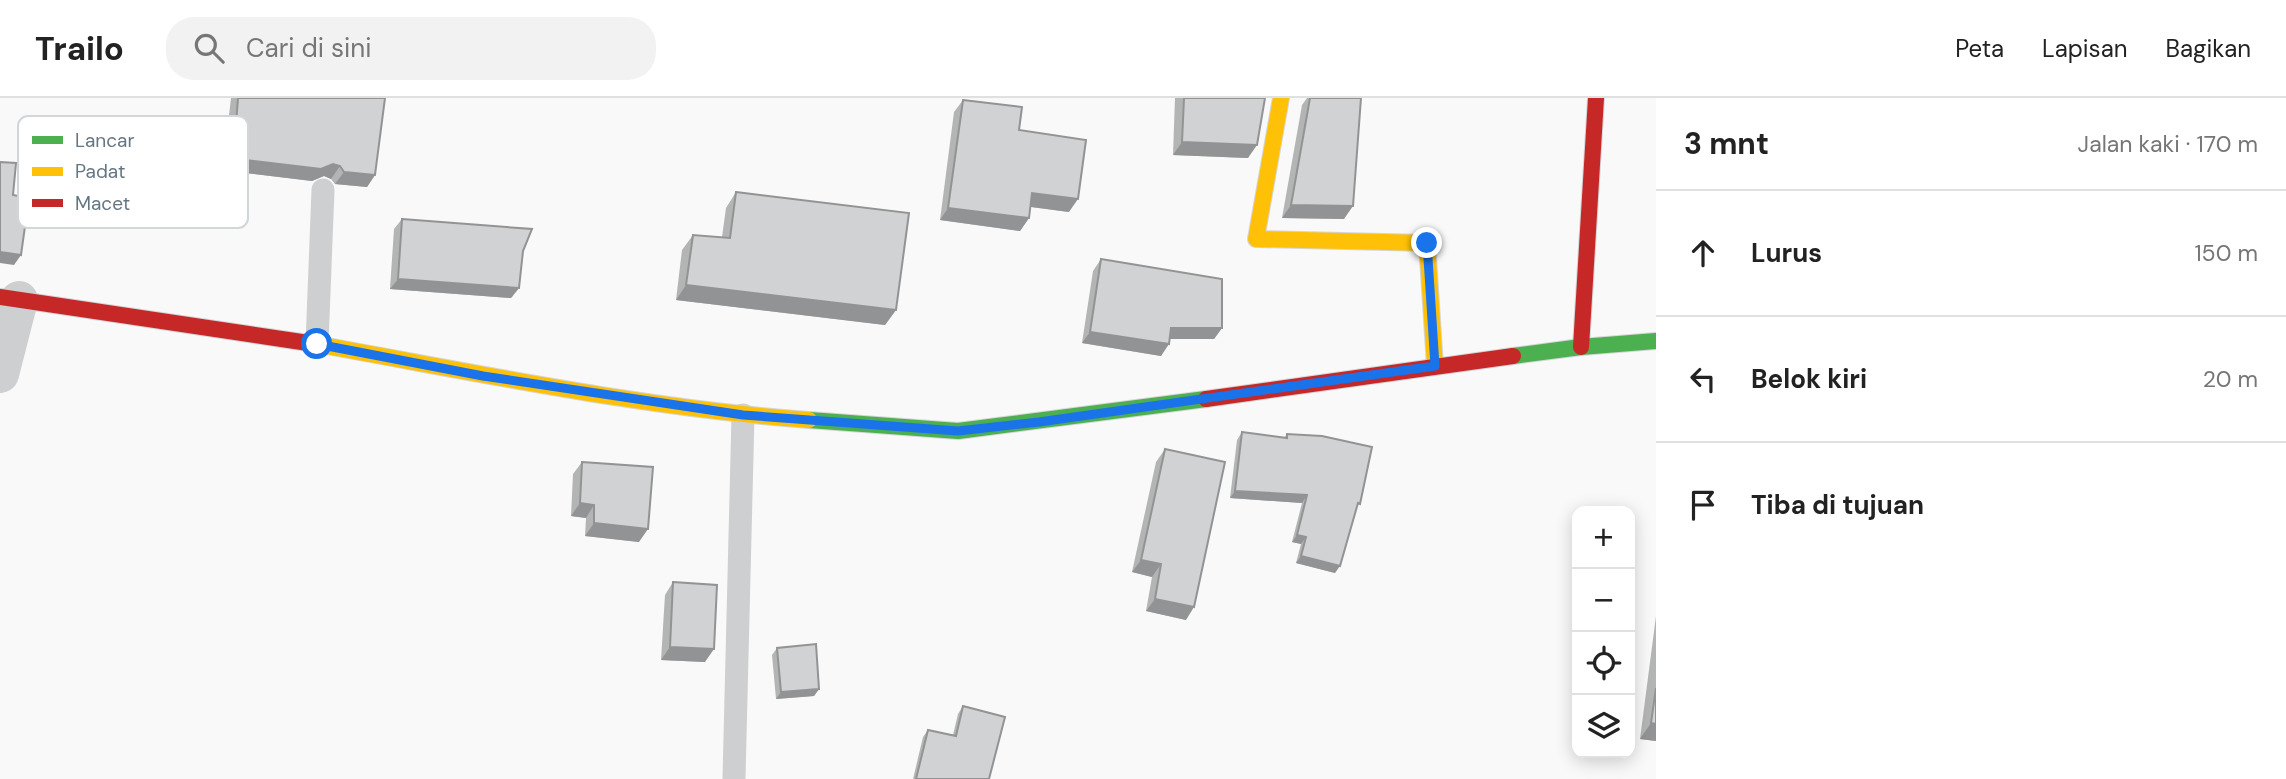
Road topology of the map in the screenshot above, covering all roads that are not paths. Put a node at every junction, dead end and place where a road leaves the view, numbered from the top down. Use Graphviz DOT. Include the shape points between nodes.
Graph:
graph roads {
  1 [pos="1281,98"];
  2 [pos="1597,98"];
  3 [pos="323,190"];
  4 [pos="9,299"];
  5 [pos="1656,341"];
  6 [pos="317,344"];
  7 [pos="1581,346"];
  8 [pos="1435,366"];
  9 [pos="0,374"];
  10 [pos="743,415"];
  11 [pos="733,778"];
  1 -- 8 [label="street" via="1256,239 1427,243"];
  2 -- 7 [label="street"];
  3 -- 6 [label="lane"];
  4 -- 6 [label="street"];
  4 -- 9 [label="street"];
  5 -- 7 [label="street"];
  6 -- 10 [label="street" via="483,376"];
  7 -- 8 [label="street"];
  8 -- 10 [label="street" via="958,431"];
  10 -- 11 [label="lane"];
}
